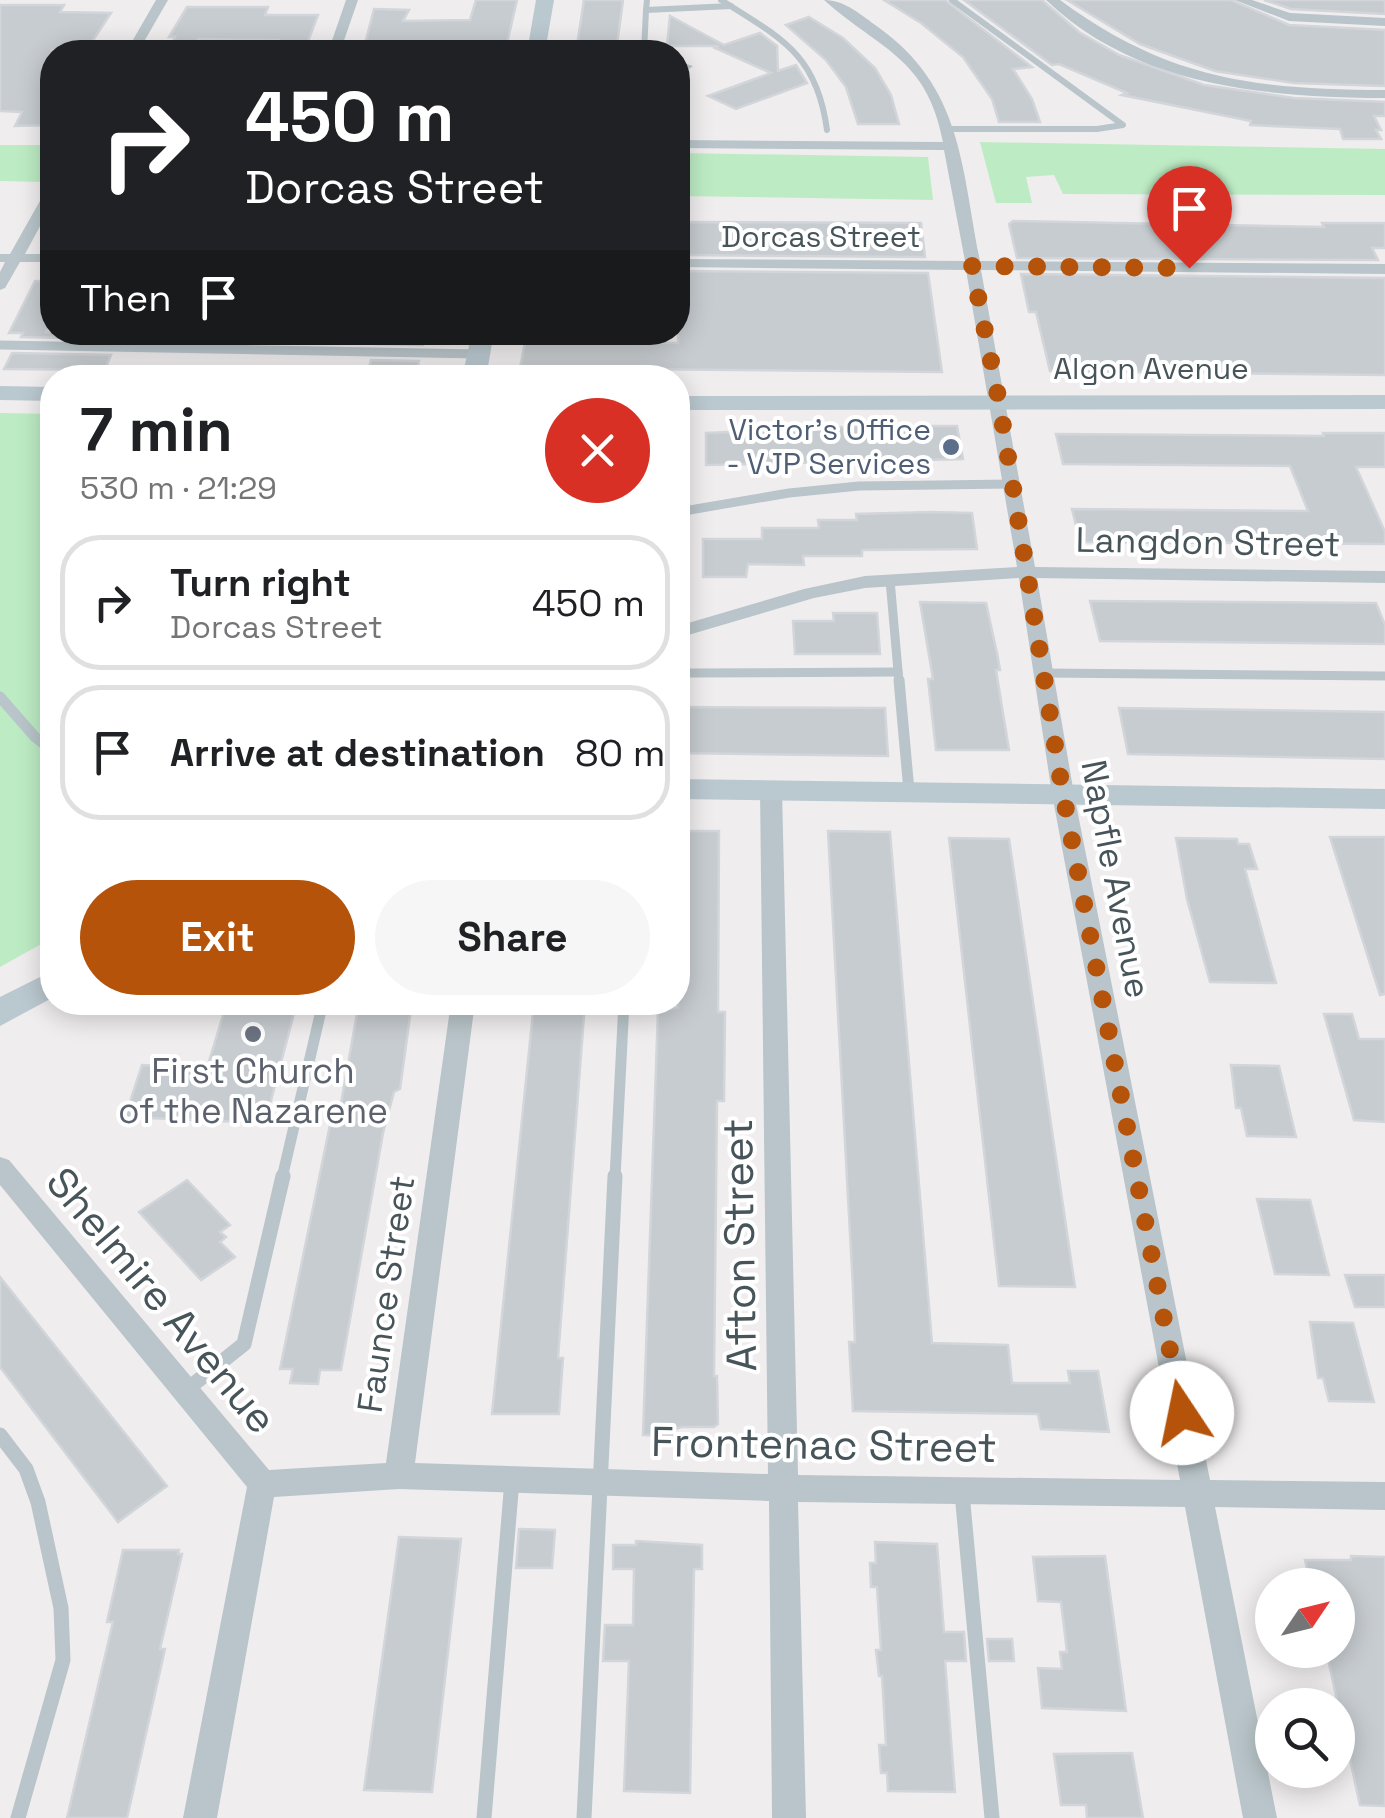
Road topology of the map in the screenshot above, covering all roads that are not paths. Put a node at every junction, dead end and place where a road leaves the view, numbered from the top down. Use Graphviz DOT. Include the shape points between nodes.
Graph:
graph roads {
  1 [pos="162,0"];
  2 [pos="352,0"];
  3 [pos="546,0"];
  4 [pos="647,0"];
  5 [pos="722,0"];
  6 [pos="830,0"];
  7 [pos="952,0"];
  8 [pos="1052,0"];
  9 [pos="1241,0"];
  10 [pos="731,6"];
  11 [pos="646,10"];
  12 [pos="1385,22"];
  13 [pos="139,40"];
  14 [pos="338,40"];
  15 [pos="538,40"];
  16 [pos="645,40"];
  17 [pos="1385,94"];
  18 [pos="947,129"];
  19 [pos="828,130"];
  20 [pos="690,144"];
  21 [pos="951,146"];
  22 [pos="40,210"];
  23 [pos="7,258"];
  24 [pos="40,258"];
  25 [pos="690,263"];
  26 [pos="972,266"];
  27 [pos="1385,269"];
  28 [pos="0,285"];
  29 [pos="0,345"];
  30 [pos="478,355"];
  31 [pos="0,393"];
  32 [pos="40,394"];
  33 [pos="999,401"];
  34 [pos="1385,402"];
  35 [pos="690,403"];
  36 [pos="1012,484"];
  37 [pos="690,510"];
  38 [pos="1026,572"];
  39 [pos="1385,577"];
  40 [pos="890,580"];
  41 [pos="690,629"];
  42 [pos="898,672"];
  43 [pos="1044,673"];
  44 [pos="690,674"];
  45 [pos="1385,676"];
  46 [pos="0,698"];
  47 [pos="40,741"];
  48 [pos="690,790"];
  49 [pos="771,790"];
  50 [pos="909,792"];
  51 [pos="1063,794"];
  52 [pos="1385,800"];
  53 [pos="40,990"];
  54 [pos="0,1013"];
  55 [pos="320,1015"];
  56 [pos="461,1015"];
  57 [pos="623,1015"];
  58 [pos="0,1168"];
  59 [pos="185,1391"];
  60 [pos="0,1435"];
  61 [pos="399,1476"];
  62 [pos="512,1480"];
  63 [pos="602,1482"];
  64 [pos="262,1484"];
  65 [pos="783,1488"];
  66 [pos="961,1489"];
  67 [pos="1198,1490"];
  68 [pos="1385,1496"];
  69 [pos="18,1818"];
  70 [pos="200,1818"];
  71 [pos="484,1818"];
  72 [pos="584,1818"];
  73 [pos="788,1818"];
  74 [pos="992,1818"];
  75 [pos="1260,1818"];
  1 -- 13 [label="street"];
  2 -- 14 [label="street"];
  3 -- 15 [label="street"];
  4 -- 11 [label="lane"];
  5 -- 10 [label="lane"];
  6 -- 18 [label="street, Napfle Avenue" via="903,51 940,99"];
  7 -- 18 [label="lane" via="1123,124"];
  8 -- 17 [label="street" via="1124,51 1190,76 1300,94"];
  9 -- 12 [label="street" via="1289,17"];
  10 -- 11 [label="lane"];
  10 -- 19 [label="lane" via="801,61 821,90"];
  11 -- 16 [label="lane"];
  18 -- 21 [label="street, Napfle Avenue"];
  20 -- 21 [label="street"];
  21 -- 26 [label="street, Napfle Avenue"];
  22 -- 23 [label="street"];
  23 -- 24 [label="street"];
  23 -- 28 [label="street"];
  25 -- 26 [label="street, Dorcas Street"];
  26 -- 27 [label="street, Dorcas Street"];
  26 -- 33 [label="street, Napfle Avenue"];
  29 -- 30 [label="lane"];
  31 -- 32 [label="street"];
  33 -- 34 [label="street, Algon Avenue"];
  33 -- 35 [label="street, Algon Avenue"];
  33 -- 36 [label="street, Napfle Avenue"];
  36 -- 37 [label="lane" via="859,486"];
  36 -- 38 [label="street, Napfle Avenue"];
  38 -- 39 [label="street, Langdon Street"];
  38 -- 40 [label="street, Langdon Street"];
  38 -- 43 [label="street, Napfle Avenue"];
  40 -- 41 [label="street, Langdon Street" via="812,593"];
  40 -- 42 [label="lane"];
  42 -- 44 [label="lane"];
  42 -- 50 [label="lane"];
  43 -- 45 [label="lane"];
  43 -- 51 [label="street, Napfle Avenue"];
  46 -- 47 [label="lane"];
  48 -- 49 [label="street"];
  49 -- 50 [label="street"];
  49 -- 65 [label="street, Afton Street"];
  50 -- 51 [label="street"];
  51 -- 52 [label="street"];
  51 -- 67 [label="street, Napfle Avenue"];
  53 -- 54 [label="street"];
  55 -- 59 [label="lane" via="244,1344"];
  56 -- 61 [label="street, Faunce Street"];
  57 -- 63 [label="lane"];
  58 -- 59 [label="street, Shelmire Avenue"];
  59 -- 64 [label="street, Shelmire Avenue"];
  60 -- 69 [label="lane" via="26,1469 38,1502 61,1608 63,1660"];
  61 -- 62 [label="street, Frontenac Street"];
  61 -- 64 [label="street, Frontenac Street"];
  62 -- 63 [label="street, Frontenac Street"];
  62 -- 71 [label="lane"];
  63 -- 65 [label="street, Frontenac Street"];
  63 -- 72 [label="lane"];
  64 -- 70 [label="street"];
  65 -- 66 [label="street, Frontenac Street"];
  65 -- 73 [label="street, Afton Street"];
  66 -- 67 [label="street, Frontenac Street"];
  66 -- 74 [label="lane"];
  67 -- 68 [label="street, Frontenac Street"];
  67 -- 75 [label="street, Napfle Avenue"];
}
